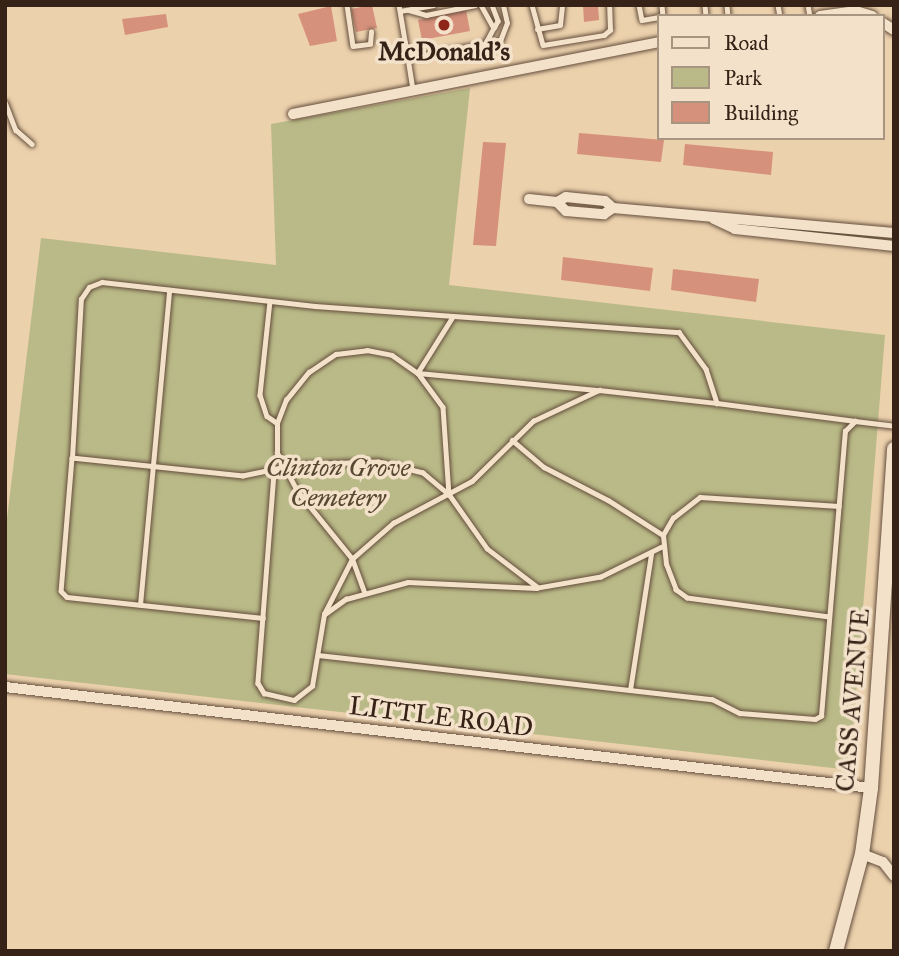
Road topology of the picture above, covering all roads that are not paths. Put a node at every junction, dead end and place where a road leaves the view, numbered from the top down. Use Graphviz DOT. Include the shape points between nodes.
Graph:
graph roads {
  1 [pos="347,5"];
  2 [pos="433,5"];
  3 [pos="475,5"];
  4 [pos="481,5"];
  5 [pos="492,5"];
  6 [pos="503,5"];
  7 [pos="532,5"];
  8 [pos="562,5"];
  9 [pos="609,5"];
  10 [pos="639,5"];
  11 [pos="399,8"];
  12 [pos="851,8"];
  13 [pos="409,10"];
  14 [pos="872,12"];
  15 [pos="828,14"];
  16 [pos="657,17"];
  17 [pos="494,28"];
  18 [pos="537,29"];
  19 [pos="371,32"];
  20 [pos="657,42"];
  21 [pos="486,43"];
  22 [pos="408,58"];
  23 [pos="413,88"];
  24 [pos="5,102"];
  25 [pos="293,114"];
  26 [pos="32,144"];
  27 [pos="529,199"];
  28 [pos="713,219"];
  29 [pos="894,233"];
  30 [pos="894,246"];
  31 [pos="169,290"];
  32 [pos="270,301"];
  33 [pos="453,317"];
  34 [pos="418,373"];
  35 [pos="599,390"];
  36 [pos="717,403"];
  37 [pos="855,421"];
  38 [pos="277,423"];
  39 [pos="894,426"];
  40 [pos="512,440"];
  41 [pos="894,449"];
  42 [pos="72,458"];
  43 [pos="153,467"];
  44 [pos="282,470"];
  45 [pos="274,472"];
  46 [pos="449,495"];
  47 [pos="839,506"];
  48 [pos="663,535"];
  49 [pos="663,547"];
  50 [pos="651,553"];
  51 [pos="352,559"];
  52 [pos="891,565"];
  53 [pos="538,588"];
  54 [pos="364,592"];
  55 [pos="140,605"];
  56 [pos="324,614"];
  57 [pos="830,617"];
  58 [pos="263,618"];
  59 [pos="318,655"];
  60 [pos="5,687"];
  61 [pos="629,690"];
  62 [pos="871,788"];
  63 [pos="862,854"];
  64 [pos="893,872"];
  65 [pos="836,951"];
  1 -- 19 [label="lane" via="353,46 370,44"];
  2 -- 13 [label="lane"];
  3 -- 13 [label="lane" via="426,15"];
  4 -- 17 [label="lane"];
  5 -- 17 [label="lane" via="498,20"];
  6 -- 21 [label="lane" via="507,23 500,41"];
  7 -- 18 [label="lane"];
  8 -- 18 [label="lane" via="560,24"];
  9 -- 18 [label="lane" via="610,30 604,34 543,45"];
  10 -- 16 [label="lane" via="642,20"];
  11 -- 13 [label="lane"];
  11 -- 22 [label="lane"];
  12 -- 14 [label="street"];
  12 -- 15 [label="street"];
  17 -- 21 [label="lane"];
  20 -- 23 [label="street"];
  21 -- 22 [label="lane"];
  22 -- 23 [label="lane"];
  23 -- 25 [label="street"];
  24 -- 26 [label="lane" via="16,130"];
  27 -- 28 [label="street" via="605,201 613,208"];
  28 -- 29 [label="street" via="733,216"];
  28 -- 30 [label="street" via="735,229"];
  31 -- 32 [label="lane"];
  31 -- 42 [label="lane" via="102,282 89,287 81,299"];
  31 -- 43 [label="lane"];
  32 -- 33 [label="lane"];
  32 -- 38 [label="lane" via="260,396 267,416"];
  33 -- 34 [label="lane"];
  33 -- 36 [label="lane" via="679,332 706,369"];
  34 -- 35 [label="lane"];
  34 -- 38 [label="lane" via="392,355 367,350 336,354 309,372 286,400"];
  34 -- 46 [label="lane" via="443,407"];
  35 -- 36 [label="lane"];
  35 -- 40 [label="lane" via="533,421"];
  36 -- 37 [label="lane"];
  37 -- 39 [label="lane"];
  37 -- 47 [label="lane" via="845,431"];
  38 -- 44 [label="lane"];
  40 -- 46 [label="lane" via="472,481"];
  40 -- 48 [label="lane" via="544,467"];
  41 -- 52 [label="main road, CASS AVENUE"];
  42 -- 43 [label="lane"];
  42 -- 55 [label="lane" via="61,591 67,597"];
  43 -- 45 [label="lane" via="243,476"];
  43 -- 55 [label="lane"];
  44 -- 45 [label="lane"];
  44 -- 46 [label="lane" via="378,462 423,473"];
  44 -- 51 [label="lane"];
  45 -- 58 [label="lane"];
  46 -- 51 [label="lane" via="393,523"];
  46 -- 53 [label="lane" via="487,549"];
  47 -- 48 [label="lane" via="700,497 673,518"];
  47 -- 57 [label="lane"];
  48 -- 49 [label="lane"];
  49 -- 50 [label="lane"];
  49 -- 57 [label="lane" via="676,590 687,598"];
  50 -- 53 [label="lane" via="601,577"];
  50 -- 61 [label="lane"];
  51 -- 54 [label="lane"];
  51 -- 56 [label="lane"];
  52 -- 62 [label="main road, CASS AVENUE"];
  53 -- 54 [label="lane" via="433,581"];
  54 -- 56 [label="lane"];
  55 -- 58 [label="lane"];
  56 -- 59 [label="lane"];
  57 -- 61 [label="lane" via="821,716 815,719 740,713 712,699"];
  58 -- 59 [label="lane" via="258,683 264,693 294,700 306,694"];
  59 -- 61 [label="lane"];
  60 -- 62 [label="street, LITTLE ROAD"];
  62 -- 63 [label="main road, CASS AVENUE"];
  63 -- 64 [label="street"];
  63 -- 65 [label="main road, CASS AVENUE"];
}
